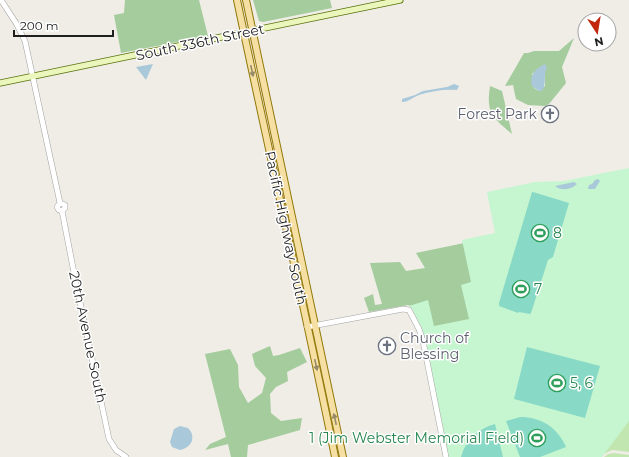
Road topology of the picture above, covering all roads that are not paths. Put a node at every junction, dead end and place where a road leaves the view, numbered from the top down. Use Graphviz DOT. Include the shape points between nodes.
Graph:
graph roads {
  1 [pos="1,0"];
  2 [pos="237,0"];
  3 [pos="246,0"];
  4 [pos="400,0"];
  5 [pos="253,31"];
  6 [pos="244,33"];
  7 [pos="32,77"];
  8 [pos="0,83"];
  9 [pos="273,164"];
  10 [pos="279,193"];
  11 [pos="290,204"];
  12 [pos="295,227"];
  13 [pos="315,325"];
  14 [pos="307,327"];
  15 [pos="126,457"];
  16 [pos="335,457"];
  17 [pos="343,457"];
  18 [pos="446,457"];
  1 -- 7 [label="street, 20th Avenue South" via="25,42"];
  2 -- 6 [label="main road, Pacific Highway South"];
  3 -- 5 [label="main road, Pacific Highway South"];
  4 -- 5 [label="main road, South 336th Street"];
  5 -- 6 [label="main road, South 336th Street"];
  5 -- 11 [label="main road, Pacific Highway South"];
  6 -- 7 [label="main road, South 336th Street"];
  6 -- 9 [label="main road, Pacific Highway South, one-way"];
  7 -- 8 [label="main road, South 336th Street"];
  7 -- 15 [label="street, 20th Avenue South" via="60,203 57,207 62,211 109,439 114,448"];
  9 -- 10 [label="main road, Pacific Highway South"];
  9 -- 11 [label="main road" via="278,167"];
  10 -- 12 [label="main road" via="290,226"];
  10 -- 14 [label="main road, Pacific Highway South"];
  11 -- 12 [label="main road, Pacific Highway South"];
  12 -- 13 [label="main road, Pacific Highway South"];
  13 -- 14 [label="street"];
  17 -- 13 [label="main road, Pacific Highway South, one-way"];
  13 -- 18 [label="street" via="405,308 411,311 423,342"];
  14 -- 16 [label="main road, Pacific Highway South, one-way"];
}
